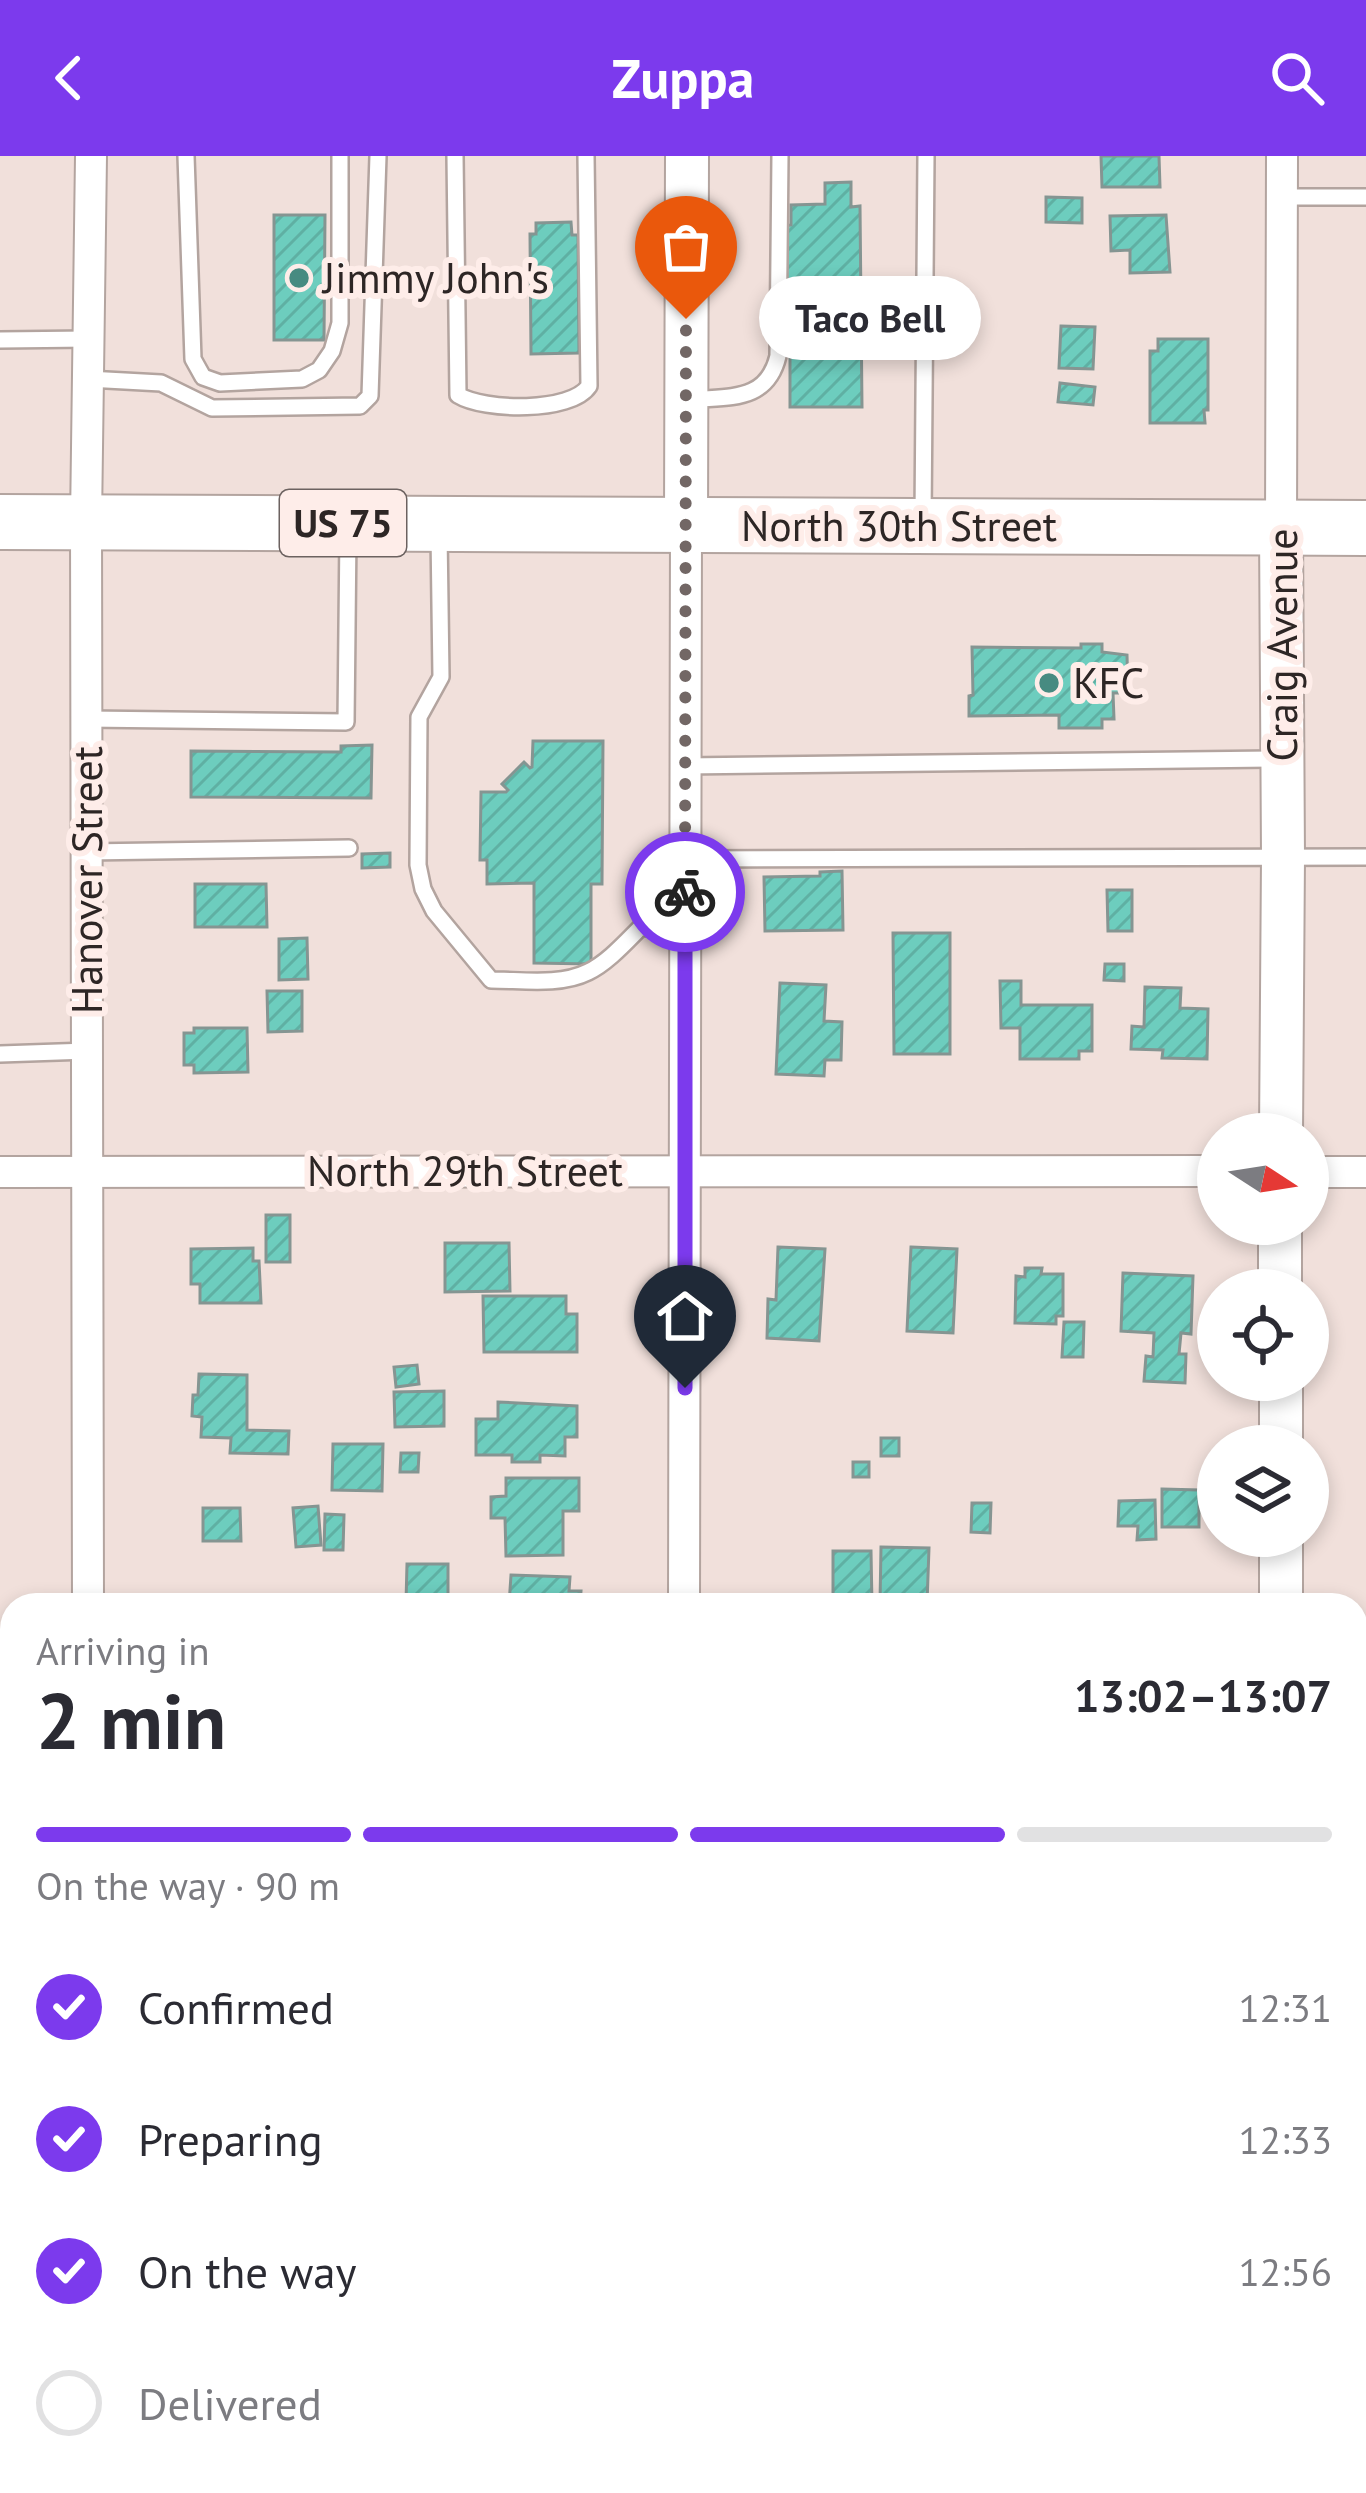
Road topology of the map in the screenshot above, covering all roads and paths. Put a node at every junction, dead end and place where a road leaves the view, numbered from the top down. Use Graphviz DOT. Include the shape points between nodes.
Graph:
graph roads {
  1 [pos="91,156"];
  2 [pos="186,156"];
  3 [pos="340,156"];
  4 [pos="378,156"];
  5 [pos="455,156"];
  6 [pos="586,156"];
  7 [pos="686,156"];
  8 [pos="780,156"];
  9 [pos="926,156"];
  10 [pos="1282,156"];
  11 [pos="1282,197"];
  12 [pos="1366,197"];
  13 [pos="89,339"];
  14 [pos="0,340"];
  15 [pos="88,379"];
  16 [pos="686,400"];
  17 [pos="86,521"];
  18 [pos="0,522"];
  19 [pos="348,523"];
  20 [pos="439,524"];
  21 [pos="686,525"];
  22 [pos="923,526"];
  23 [pos="1366,527"];
  24 [pos="1281,528"];
  25 [pos="87,719"];
  26 [pos="1282,759"];
  27 [pos="685,766"];
  28 [pos="349,848"];
  29 [pos="87,852"];
  30 [pos="1283,856"];
  31 [pos="1366,856"];
  32 [pos="685,859"];
  33 [pos="685,926"];
  34 [pos="88,1051"];
  35 [pos="0,1054"];
  36 [pos="1281,1113"];
  37 [pos="685,1171"];
  38 [pos="0,1172"];
  39 [pos="88,1172"];
  40 [pos="1197,1172"];
  41 [pos="1329,1172"];
  42 [pos="1366,1172"];
  43 [pos="1281,1557"];
  44 [pos="88,1593"];
  45 [pos="684,1593"];
  46 [pos="1281,1593"];
  1 -- 13 [label="street, Hanover Street"];
  2 -- 3 [label="lane" via="194,359 203,377 220,383 302,379 332,351 340,323"];
  4 -- 15 [label="lane" via="366,402 212,408 161,383"];
  5 -- 6 [label="lane" via="458,394 483,405 563,404 589,386"];
  7 -- 16 [label="main road"];
  8 -- 16 [label="lane" via="774,373 748,394"];
  9 -- 22 [label="lane"];
  10 -- 11 [label="street, Craig Avenue"];
  11 -- 12 [label="lane"];
  11 -- 24 [label="street, Craig Avenue"];
  13 -- 14 [label="lane"];
  13 -- 15 [label="street, Hanover Street"];
  15 -- 17 [label="street, Hanover Street"];
  16 -- 21 [label="main road"];
  17 -- 18 [label="highway, North 30th Street / US 75"];
  17 -- 19 [label="highway, North 30th Street / US 75"];
  17 -- 25 [label="street, Hanover Street"];
  19 -- 20 [label="highway, North 30th Street / US 75"];
  19 -- 25 [label="lane" via="346,722"];
  20 -- 21 [label="highway, North 30th Street / US 75"];
  20 -- 33 [label="lane" via="441,677 419,717 418,865 434,911 491,980 584,975 640,928"];
  21 -- 22 [label="highway, North 30th Street / US 75"];
  21 -- 27 [label="street"];
  22 -- 24 [label="highway, North 30th Street / US 75"];
  23 -- 24 [label="highway, North 30th Street / US 75"];
  24 -- 26 [label="main road, Craig Avenue"];
  25 -- 29 [label="street, Hanover Street"];
  26 -- 27 [label="lane"];
  26 -- 30 [label="main road, Craig Avenue"];
  27 -- 32 [label="street"];
  28 -- 29 [label="lane"];
  29 -- 34 [label="street, Hanover Street"];
  30 -- 31 [label="lane"];
  30 -- 32 [label="lane"];
  30 -- 36 [label="main road, Craig Avenue"];
  32 -- 33 [label="street"];
  33 -- 37 [label="street"];
  34 -- 35 [label="lane"];
  34 -- 39 [label="street, Hanover Street"];
  37 -- 39 [label="street, North 29th Street"];
  37 -- 40 [label="street, North 29th Street"];
  37 -- 45 [label="street"];
  38 -- 39 [label="street, North 29th Street"];
  39 -- 44 [label="street, Hanover Street"];
  41 -- 42 [label="street"];
  43 -- 46 [label="main road"];
}
